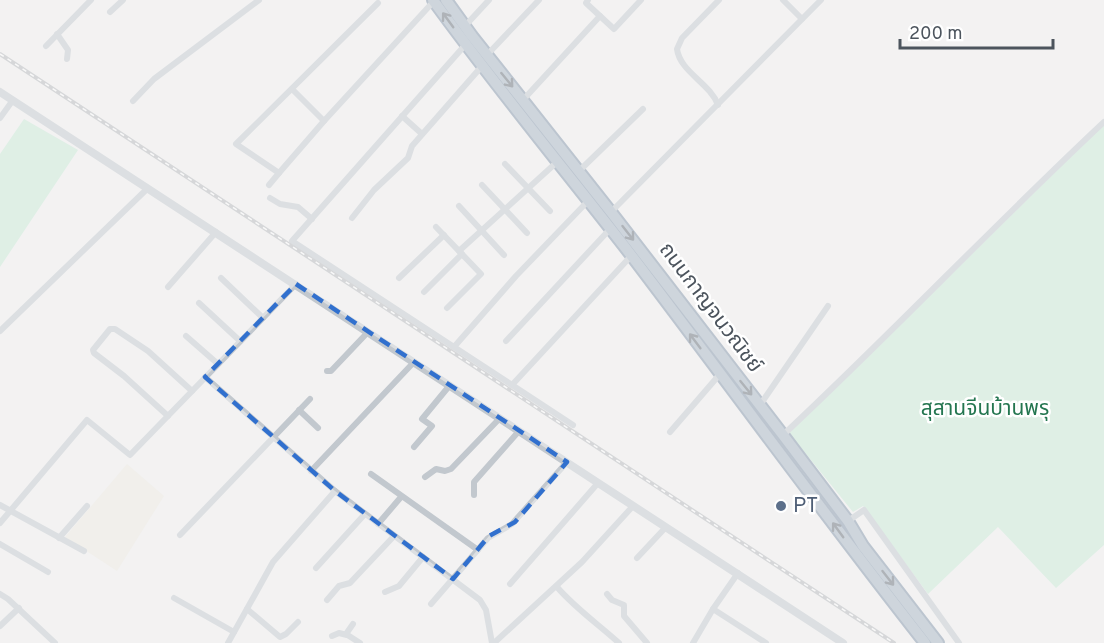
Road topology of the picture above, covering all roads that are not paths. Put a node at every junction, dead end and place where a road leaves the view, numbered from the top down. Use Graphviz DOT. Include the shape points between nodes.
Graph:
graph roads {
  1 [pos="91,0"];
  2 [pos="123,0"];
  3 [pos="259,0"];
  4 [pos="446,0"];
  5 [pos="489,0"];
  6 [pos="538,0"];
  7 [pos="588,0"];
  8 [pos="641,0"];
  9 [pos="719,0"];
  10 [pos="783,0"];
  11 [pos="821,0"];
  12 [pos="434,1"];
  13 [pos="378,3"];
  14 [pos="110,12"];
  15 [pos="600,16"];
  16 [pos="802,19"];
  17 [pos="465,26"];
  18 [pos="57,34"];
  19 [pos="465,44"];
  20 [pos="46,46"];
  21 [pos="67,59"];
  22 [pos="483,61"];
  23 [pos="292,89"];
  24 [pos="0,92"];
  25 [pos="13,100"];
  26 [pos="523,100"];
  27 [pos="133,101"];
  28 [pos="718,105"];
  29 [pos="643,109"];
  30 [pos="402,116"];
  31 [pos="0,118"];
  32 [pos="324,121"];
  33 [pos="1104,122"];
  34 [pos="422,134"];
  35 [pos="557,162"];
  36 [pos="505,164"];
  37 [pos="579,171"];
  38 [pos="279,173"];
  39 [pos="270,185"];
  40 [pos="482,185"];
  41 [pos="148,188"];
  42 [pos="528,188"];
  43 [pos="270,198"];
  44 [pos="588,201"];
  45 [pos="459,206"];
  46 [pos="504,209"];
  47 [pos="550,211"];
  48 [pos="611,212"];
  49 [pos="352,218"];
  50 [pos="312,219"];
  51 [pos="436,227"];
  52 [pos="610,229"];
  53 [pos="482,230"];
  54 [pos="216,232"];
  55 [pos="527,233"];
  56 [pos="444,235"];
  57 [pos="460,252"];
  58 [pos="504,255"];
  59 [pos="631,256"];
  60 [pos="220,278"];
  61 [pos="399,278"];
  62 [pos="296,284"];
  63 [pos="168,288"];
  64 [pos="424,292"];
  65 [pos="199,303"];
  66 [pos="828,306"];
  67 [pos="447,308"];
  68 [pos="263,318"];
  69 [pos="0,331"];
  70 [pos="368,332"];
  71 [pos="186,336"];
  72 [pos="240,341"];
  73 [pos="506,341"];
  74 [pos="454,347"];
  75 [pos="414,362"];
  76 [pos="218,364"];
  77 [pos="327,370"];
  78 [pos="720,374"];
  79 [pos="205,377"];
  80 [pos="450,385"];
  81 [pos="512,385"];
  82 [pos="192,391"];
  83 [pos="310,399"];
  84 [pos="760,405"];
  85 [pos="299,410"];
  86 [pos="168,416"];
  87 [pos="500,418"];
  88 [pos="573,425"];
  89 [pos="318,428"];
  90 [pos="519,431"];
  91 [pos="670,432"];
  92 [pos="783,435"];
  93 [pos="273,438"];
  94 [pos="414,447"];
  95 [pos="567,462"];
  96 [pos="311,471"];
  97 [pos="371,474"];
  98 [pos="425,477"];
  99 [pos="598,483"];
  100 [pos="335,491"];
  101 [pos="474,495"];
  102 [pos="401,496"];
  103 [pos="0,506"];
  104 [pos="87,506"];
  105 [pos="633,506"];
  106 [pos="10,512"];
  107 [pos="364,514"];
  108 [pos="848,521"];
  109 [pos="0,523"];
  110 [pos="378,524"];
  111 [pos="666,527"];
  112 [pos="180,535"];
  113 [pos="394,536"];
  114 [pos="59,538"];
  115 [pos="0,544"];
  116 [pos="478,550"];
  117 [pos="84,552"];
  118 [pos="423,557"];
  119 [pos="637,558"];
  120 [pos="869,563"];
  121 [pos="316,568"];
  122 [pos="48,572"];
  123 [pos="738,573"];
  124 [pos="453,579"];
  125 [pos="510,584"];
  126 [pos="557,587"];
  127 [pos="385,592"];
  128 [pos="0,594"];
  129 [pos="607,594"];
  130 [pos="174,598"];
  131 [pos="327,600"];
  132 [pos="431,604"];
  133 [pos="19,609"];
  134 [pos="247,609"];
  135 [pos="713,609"];
  136 [pos="298,622"];
  137 [pos="353,624"];
  138 [pos="0,626"];
  139 [pos="234,632"];
  140 [pos="347,634"];
  141 [pos="332,636"];
  142 [pos="694,642"];
  143 [pos="838,642"];
  144 [pos="55,643"];
  145 [pos="228,643"];
  146 [pos="360,643"];
  147 [pos="493,643"];
  148 [pos="619,643"];
  149 [pos="647,643"];
  150 [pos="766,643"];
  151 [pos="925,643"];
  152 [pos="938,643"];
  153 [pos="959,643"];
  1 -- 18 [label="street"];
  2 -- 14 [label="street"];
  3 -- 27 [label="street" via="154,79"];
  4 -- 17 [label="highway, ถนนกาญจนวณิชย์"];
  5 -- 17 [label="street"];
  6 -- 22 [label="street"];
  7 -- 15 [label="street" via="586,3"];
  8 -- 15 [label="street" via="614,29"];
  9 -- 28 [label="street" via="682,38 677,49 681,60"];
  10 -- 16 [label="street"];
  11 -- 16 [label="street"];
  19 -- 12 [label="highway, ถนนกาญจนวณิชย์, one-way"];
  12 -- 32 [label="street"];
  13 -- 23 [label="street"];
  15 -- 26 [label="street"];
  16 -- 28 [label="street"];
  17 -- 22 [label="highway, ถนนกาญจนวณิชย์"];
  18 -- 20 [label="street"];
  18 -- 21 [label="street" via="68,50"];
  19 -- 22 [label="highway, ถนนกาญจนวณิชย์"];
  19 -- 30 [label="street"];
  22 -- 26 [label="highway, ถนนกาญจนวณิชย์, one-way"];
  22 -- 34 [label="street"];
  22 -- 35 [label="highway, ถนนกาญจนวณิชย์"];
  23 -- 32 [label="street"];
  23 -- 38 [label="street" via="236,144"];
  24 -- 25 [label="street"];
  25 -- 31 [label="street"];
  25 -- 41 [label="street"];
  26 -- 37 [label="highway, ถนนกาญจนวณิชย์"];
  28 -- 48 [label="street"];
  29 -- 37 [label="street"];
  30 -- 34 [label="street"];
  30 -- 50 [label="street"];
  32 -- 38 [label="street"];
  33 -- 92 [label="street"];
  34 -- 49 [label="street" via="408,158 374,190"];
  35 -- 42 [label="street"];
  35 -- 44 [label="highway, ถนนกาญจนวณิชย์"];
  36 -- 42 [label="street"];
  37 -- 48 [label="highway, ถนนกาญจนวณิชย์"];
  38 -- 39 [label="street"];
  40 -- 46 [label="street"];
  41 -- 54 [label="street"];
  41 -- 69 [label="street"];
  42 -- 46 [label="street"];
  42 -- 47 [label="street"];
  43 -- 50 [label="street" via="298,207"];
  44 -- 52 [label="highway, ถนนกาญจนวณิชย์"];
  44 -- 74 [label="street"];
  45 -- 53 [label="street"];
  46 -- 53 [label="street"];
  46 -- 55 [label="street"];
  48 -- 84 [label="highway, ถนนกาญจนวณิชย์, one-way"];
  50 -- 74 [label="street" via="292,241"];
  51 -- 56 [label="street"];
  52 -- 59 [label="highway, ถนนกาญจนวณิชย์"];
  52 -- 73 [label="street"];
  53 -- 57 [label="street"];
  53 -- 58 [label="street"];
  54 -- 62 [label="street"];
  54 -- 63 [label="street"];
  56 -- 57 [label="street"];
  56 -- 61 [label="street"];
  57 -- 64 [label="street"];
  57 -- 67 [label="street" via="481,274"];
  78 -- 59 [label="highway, ถนนกาญจนวณิชย์, one-way"];
  59 -- 81 [label="street"];
  60 -- 68 [label="street"];
  62 -- 68 [label="street"];
  62 -- 70 [label="street"];
  65 -- 72 [label="street"];
  66 -- 84 [label="street"];
  68 -- 72 [label="street"];
  70 -- 75 [label="street"];
  70 -- 77 [label="street" via="338,365"];
  71 -- 76 [label="street"];
  72 -- 76 [label="street"];
  74 -- 81 [label="street"];
  75 -- 80 [label="street"];
  75 -- 96 [label="street"];
  76 -- 79 [label="street"];
  78 -- 91 [label="street"];
  120 -- 78 [label="highway, ถนนกาญจนวณิชย์, one-way"];
  79 -- 82 [label="street"];
  79 -- 93 [label="street"];
  80 -- 87 [label="street"];
  80 -- 94 [label="street" via="422,419 432,426"];
  81 -- 88 [label="street"];
  82 -- 86 [label="street"];
  82 -- 86 [label="street" via="147,351 110,329 93,353"];
  83 -- 85 [label="street"];
  84 -- 92 [label="highway, ถนนกาญจนวณิชย์"];
  85 -- 89 [label="street"];
  85 -- 93 [label="street"];
  86 -- 106 [label="street" via="130,455 87,420"];
  87 -- 90 [label="street"];
  87 -- 98 [label="street" via="451,469 436,469"];
  90 -- 95 [label="street"];
  90 -- 101 [label="street" via="474,482"];
  92 -- 108 [label="highway, ถนนกาญจนวณิชย์"];
  93 -- 96 [label="street"];
  93 -- 112 [label="street"];
  95 -- 99 [label="street"];
  95 -- 116 [label="street" via="512,524 489,536"];
  96 -- 100 [label="street"];
  97 -- 102 [label="street"];
  99 -- 105 [label="street"];
  99 -- 125 [label="street"];
  100 -- 107 [label="street"];
  100 -- 134 [label="street" via="273,562"];
  102 -- 110 [label="street"];
  102 -- 116 [label="street"];
  103 -- 106 [label="street"];
  104 -- 114 [label="street"];
  105 -- 111 [label="street"];
  105 -- 126 [label="street"];
  106 -- 109 [label="street"];
  106 -- 114 [label="street"];
  107 -- 110 [label="street"];
  107 -- 121 [label="street"];
  108 -- 120 [label="highway, ถนนกาญจนวณิชย์"];
  108 -- 153 [label="street" via="864,510"];
  110 -- 113 [label="street"];
  111 -- 119 [label="street"];
  111 -- 123 [label="street"];
  113 -- 118 [label="street"];
  113 -- 131 [label="street" via="351,584 339,586"];
  114 -- 117 [label="street"];
  115 -- 122 [label="street"];
  116 -- 124 [label="street"];
  118 -- 124 [label="street"];
  118 -- 127 [label="street" via="399,586"];
  120 -- 151 [label="highway, ถนนกาญจนวณิชย์"];
  120 -- 152 [label="highway, ถนนกาญจนวณิชย์, one-way"];
  123 -- 135 [label="street"];
  123 -- 143 [label="street"];
  124 -- 132 [label="street"];
  124 -- 147 [label="street" via="484,604"];
  126 -- 147 [label="street"];
  126 -- 148 [label="street"];
  128 -- 133 [label="street"];
  129 -- 149 [label="street" via="624,604 624,616"];
  130 -- 139 [label="street"];
  133 -- 138 [label="street"];
  133 -- 144 [label="street"];
  134 -- 136 [label="street" via="280,637"];
  134 -- 139 [label="street"];
  135 -- 142 [label="street"];
  135 -- 150 [label="street"];
  137 -- 140 [label="street"];
  139 -- 145 [label="street"];
  140 -- 141 [label="street"];
  140 -- 146 [label="street"];
}
